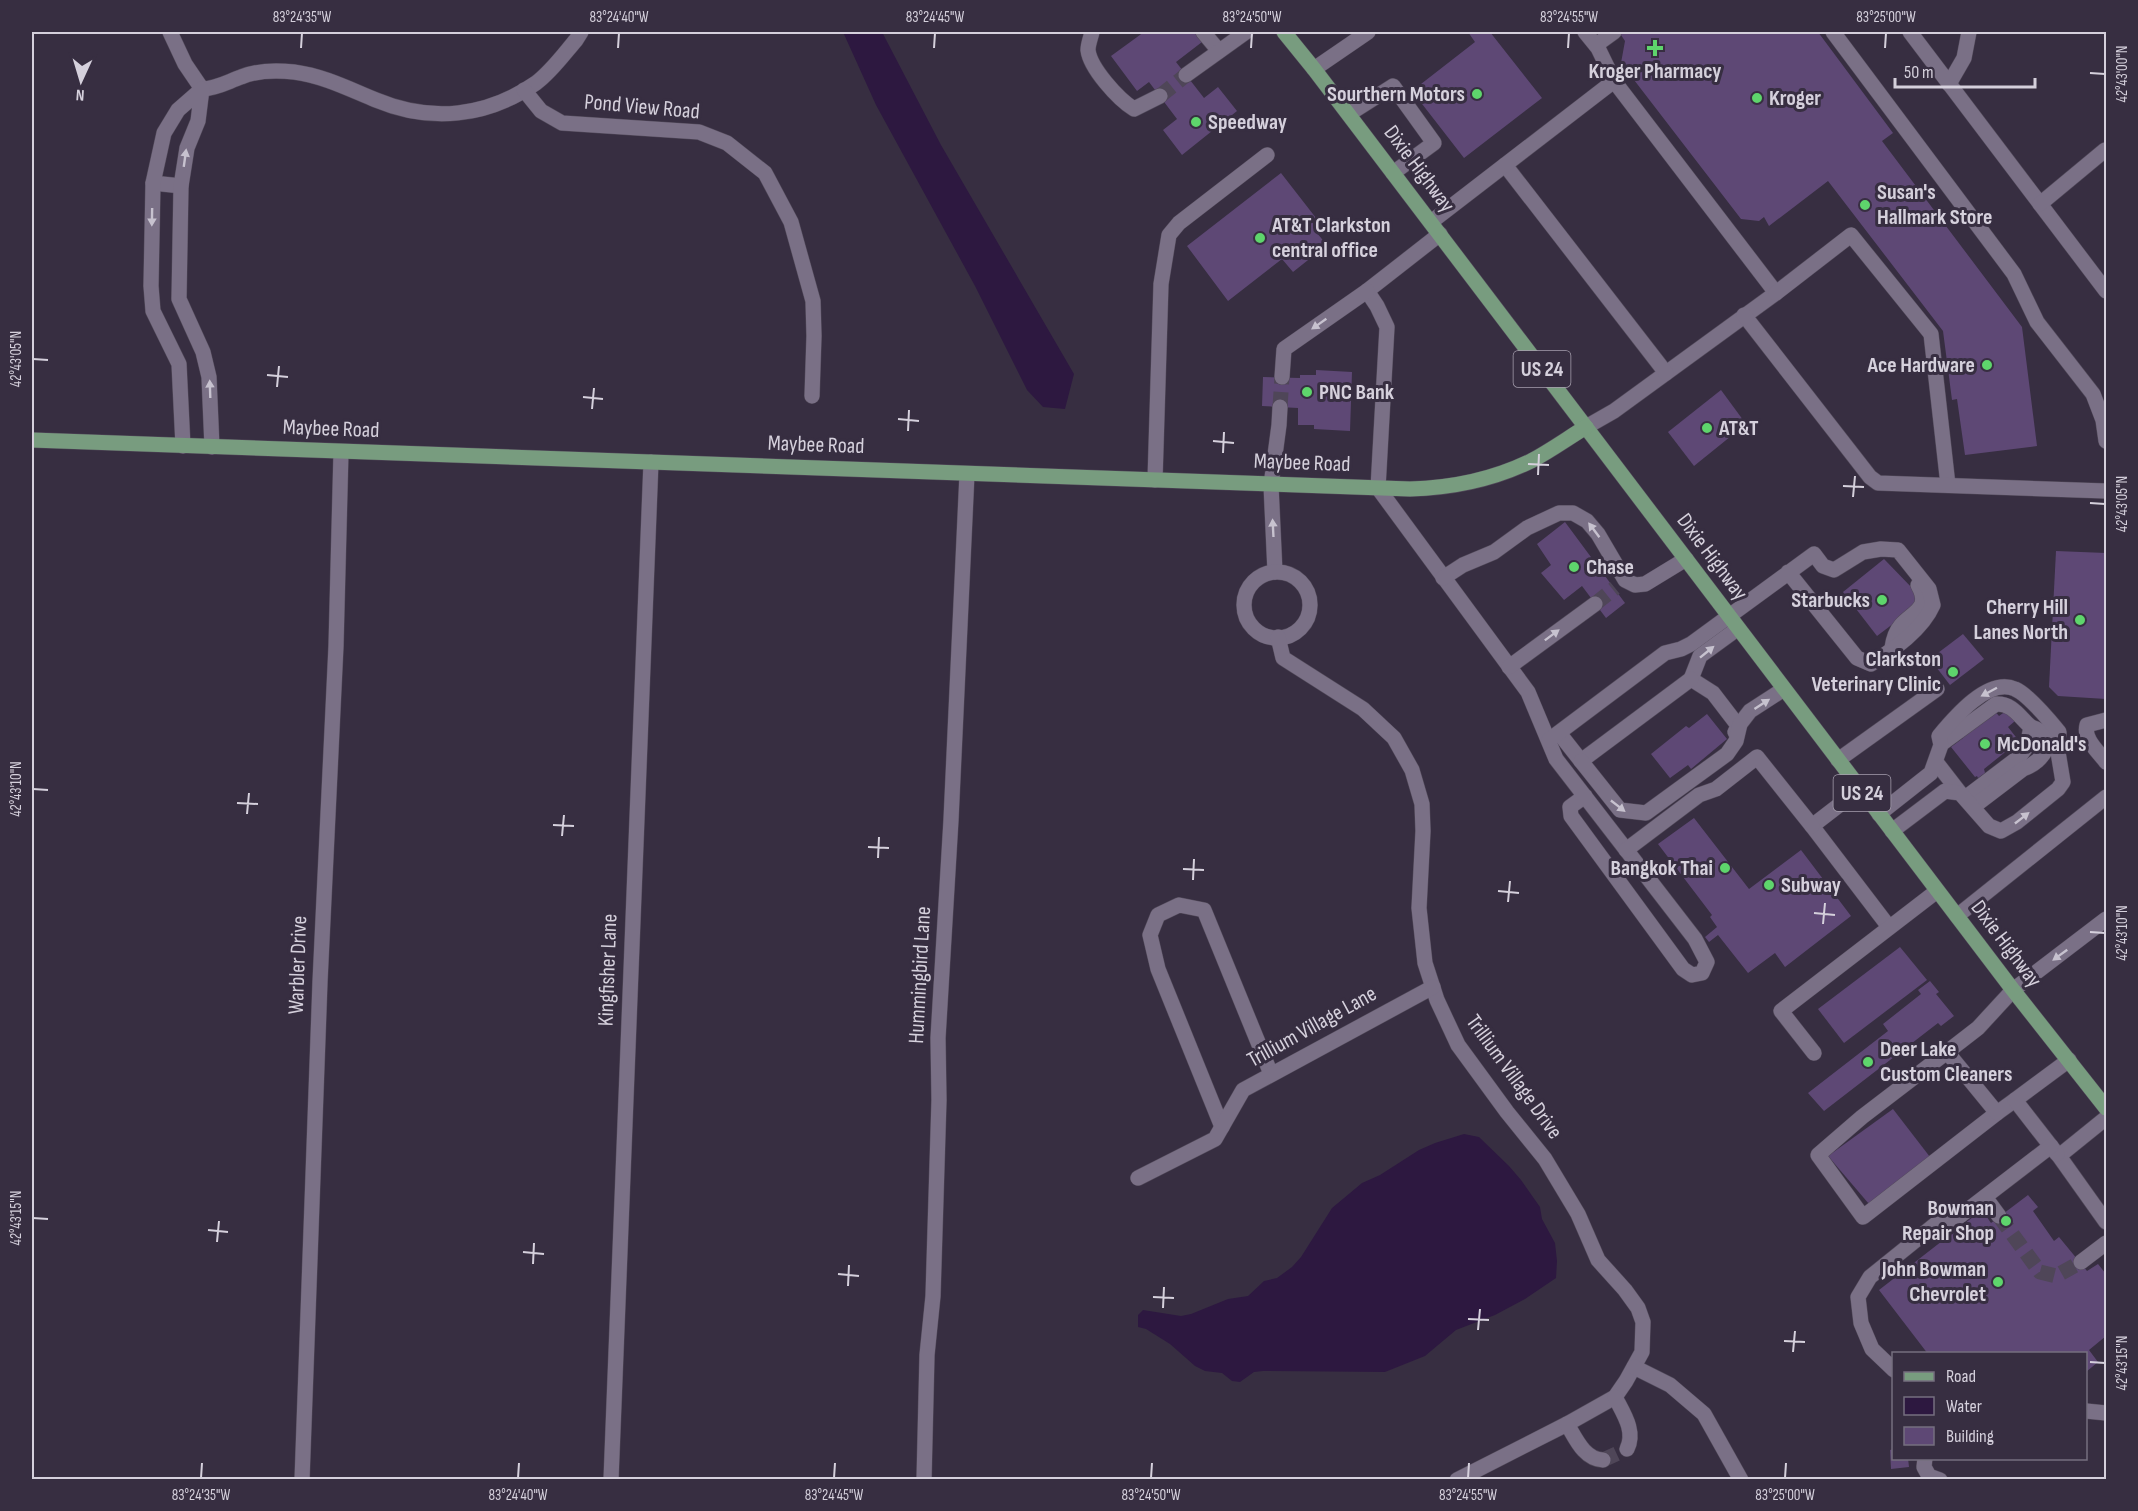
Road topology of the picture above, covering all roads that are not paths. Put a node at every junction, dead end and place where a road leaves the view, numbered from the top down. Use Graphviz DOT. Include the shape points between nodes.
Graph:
graph roads {
  1 [pos="170,32"];
  2 [pos="580,32"];
  3 [pos="1092,32"];
  4 [pos="1203,32"];
  5 [pos="1246,32"];
  6 [pos="1284,32"];
  7 [pos="1368,32"];
  8 [pos="1585,32"];
  9 [pos="1614,32"];
  10 [pos="1833,32"];
  11 [pos="1910,32"];
  12 [pos="1969,32"];
  13 [pos="1596,45"];
  14 [pos="1219,51"];
  15 [pos="1314,69"];
  16 [pos="1186,75"];
  17 [pos="1614,81"];
  18 [pos="1949,84"];
  19 [pos="202,90"];
  20 [pos="524,90"];
  21 [pos="1160,96"];
  22 [pos="1349,114"];
  23 [pos="2105,150"];
  24 [pos="1267,155"];
  25 [pos="1505,165"];
  26 [pos="1393,173"];
  27 [pos="153,183"];
  28 [pos="181,186"];
  29 [pos="2040,204"];
  30 [pos="1435,228"];
  31 [pos="1367,291"];
  32 [pos="2106,291"];
  33 [pos="1776,293"];
  34 [pos="1744,315"];
  35 [pos="203,352"];
  36 [pos="179,364"];
  37 [pos="1666,373"];
  38 [pos="1282,377"];
  39 [pos="812,396"];
  40 [pos="1280,407"];
  41 [pos="1586,427"];
  42 [pos="32,440"];
  43 [pos="2106,441"];
  44 [pos="183,446"];
  45 [pos="212,447"];
  46 [pos="341,452"];
  47 [pos="651,462"];
  48 [pos="967,474"];
  49 [pos="1155,480"];
  50 [pos="1270,485"];
  51 [pos="1948,485"];
  52 [pos="1378,488"];
  53 [pos="2106,491"];
  54 [pos="1686,559"];
  55 [pos="1275,572"];
  56 [pos="1788,572"];
  57 [pos="1443,578"];
  58 [pos="1595,604"];
  59 [pos="1728,616"];
  60 [pos="1737,629"];
  61 [pos="1278,637"];
  62 [pos="1509,667"];
  63 [pos="1691,679"];
  64 [pos="1784,689"];
  65 [pos="1936,689"];
  66 [pos="2106,720"];
  67 [pos="1740,724"];
  68 [pos="1554,737"];
  69 [pos="1941,745"];
  70 [pos="1838,760"];
  71 [pos="1581,761"];
  72 [pos="1936,762"];
  73 [pos="2106,762"];
  74 [pos="1860,789"];
  75 [pos="1585,796"];
  76 [pos="2106,797"];
  77 [pos="1966,799"];
  78 [pos="1879,814"];
  79 [pos="1812,826"];
  80 [pos="1892,831"];
  81 [pos="1626,850"];
  82 [pos="1937,891"];
  83 [pos="1957,916"];
  84 [pos="2106,919"];
  85 [pos="1889,927"];
  86 [pos="1433,987"];
  87 [pos="2013,990"];
  88 [pos="1947,1052"];
  89 [pos="1814,1053"];
  90 [pos="2069,1060"];
  91 [pos="1271,1074"];
  92 [pos="2015,1100"];
  93 [pos="2105,1102"];
  94 [pos="1997,1113"];
  95 [pos="2106,1118"];
  96 [pos="1222,1127"];
  97 [pos="2055,1151"];
  98 [pos="1138,1178"];
  99 [pos="1985,1197"];
  100 [pos="1999,1216"];
  101 [pos="2106,1222"];
  102 [pos="2106,1243"];
  103 [pos="2081,1262"];
  104 [pos="1634,1367"];
  105 [pos="1892,1369"];
  106 [pos="1615,1397"];
  107 [pos="2087,1412"];
  108 [pos="2106,1413"];
  109 [pos="1567,1424"];
  110 [pos="1627,1449"];
  111 [pos="1603,1460"];
  112 [pos="1925,1460"];
  113 [pos="302,1479"];
  114 [pos="611,1479"];
  115 [pos="924,1479"];
  116 [pos="1457,1479"];
  117 [pos="1741,1479"];
  118 [pos="1940,1479"];
  1 -- 19 [label="street"];
  2 -- 20 [label="street" via="557,62"];
  3 -- 21 [label="street" via="1088,48 1091,62 1122,101 1134,108"];
  4 -- 14 [label="street"];
  5 -- 14 [label="street"];
  6 -- 15 [label="main road, Dixie Highway / US 24"];
  7 -- 15 [label="street"];
  8 -- 13 [label="street"];
  9 -- 13 [label="street"];
  10 -- 43 [label="street" via="2014,274 2037,322 2093,394"];
  11 -- 18 [label="street"];
  12 -- 18 [label="street" via="1964,58"];
  13 -- 17 [label="street"];
  14 -- 16 [label="street"];
  15 -- 22 [label="main road, Dixie Highway / US 24"];
  17 -- 25 [label="street"];
  17 -- 33 [label="street"];
  18 -- 29 [label="street"];
  19 -- 20 [label="street" via="266,70 320,78 400,109 452,114 486,109"];
  19 -- 27 [label="street" via="178,110 164,133"];
  28 -- 19 [label="street, one-way" via="186,148 198,121"];
  20 -- 39 [label="street, Pond View Road" via="541,111 562,123 699,132 727,143 765,173 790,222 813,301"];
  22 -- 26 [label="main road, Dixie Highway / US 24"];
  22 -- 26 [label="street" via="1393,86 1434,143"];
  23 -- 29 [label="street"];
  24 -- 49 [label="street" via="1169,235 1161,284"];
  25 -- 30 [label="street"];
  25 -- 37 [label="street"];
  26 -- 30 [label="main road, Dixie Highway / US 24"];
  27 -- 28 [label="street"];
  27 -- 36 [label="street, one-way" via="153,311"];
  28 -- 35 [label="street" via="179,299"];
  29 -- 32 [label="street"];
  30 -- 31 [label="street"];
  30 -- 41 [label="main road, Dixie Highway / US 24"];
  31 -- 38 [label="street, one-way" via="1284,350"];
  31 -- 52 [label="street" via="1387,327"];
  33 -- 34 [label="street"];
  33 -- 51 [label="street" via="1851,235 1931,334"];
  34 -- 37 [label="street"];
  34 -- 51 [label="street" via="1870,477 1878,483"];
  35 -- 36 [label="street"];
  45 -- 35 [label="street, one-way" via="209,377"];
  36 -- 44 [label="street"];
  37 -- 41 [label="street"];
  40 -- 50 [label="street"];
  41 -- 52 [label="main road, Maybee Road" via="1532,460 1497,474 1437,489"];
  41 -- 54 [label="main road, Dixie Highway / US 24"];
  42 -- 44 [label="main road, Maybee Road"];
  44 -- 45 [label="main road, Maybee Road"];
  45 -- 46 [label="main road, Maybee Road"];
  46 -- 47 [label="main road, Maybee Road"];
  46 -- 113 [label="street, Warbler Drive"];
  47 -- 48 [label="main road, Maybee Road"];
  47 -- 114 [label="street, Kingfisher Lane"];
  48 -- 49 [label="main road, Maybee Road"];
  48 -- 115 [label="street, Hummingbird Lane" via="938,1038 933,1296 927,1355"];
  49 -- 50 [label="main road, Maybee Road"];
  50 -- 52 [label="main road, Maybee Road"];
  55 -- 50 [label="street, one-way"];
  51 -- 53 [label="street"];
  52 -- 57 [label="street"];
  54 -- 57 [label="street, one-way" via="1645,584 1620,584 1598,534 1587,521 1573,513 1559,513"];
  54 -- 59 [label="main road, Dixie Highway / US 24"];
  55 -- 61 [label="street" via="1252,582 1244,606 1254,629 1265,636"];
  55 -- 61 [label="street" via="1299,580 1310,603 1301,627"];
  56 -- 56 [label="street" via="1814,554 1823,566 1834,570 1863,552 1898,550 1929,590 1933,605 1927,618 1871,664 1857,658"];
  56 -- 59 [label="street"];
  57 -- 62 [label="street"];
  62 -- 58 [label="street, one-way"];
  59 -- 60 [label="main road, Dixie Highway / US 24"];
  59 -- 68 [label="street" via="1691,644 1665,653"];
  63 -- 60 [label="street, one-way" via="1700,656"];
  60 -- 64 [label="main road, Dixie Highway / US 24"];
  61 -- 86 [label="street, Trillium Village Drive" via="1283,658 1363,708 1394,738 1412,770 1422,804 1419,908 1425,963"];
  62 -- 68 [label="street"];
  63 -- 67 [label="street" via="1713,693"];
  63 -- 71 [label="street"];
  67 -- 64 [label="street, one-way" via="1750,711"];
  64 -- 70 [label="main road, Dixie Highway / US 24"];
  65 -- 70 [label="street"];
  66 -- 73 [label="street" via="2087,725 2085,731"];
  71 -- 67 [label="street, one-way" via="1620,810 1646,813 1726,754 1736,741"];
  68 -- 71 [label="street"];
  68 -- 75 [label="street" via="1556,759"];
  69 -- 72 [label="street"];
  69 -- 77 [label="street" via="1996,704 2011,707 2031,728 2027,746 2019,757"];
  77 -- 69 [label="street, one-way" via="1989,826 2001,831 2017,822 2063,782 2059,732 2017,689 1999,687 1974,700 1948,725 1939,736"];
  70 -- 74 [label="main road, Dixie Highway / US 24"];
  72 -- 77 [label="street"];
  72 -- 78 [label="street" via="1931,773"];
  74 -- 78 [label="main road, Dixie Highway / US 24"];
  74 -- 79 [label="street"];
  75 -- 81 [label="street"];
  75 -- 81 [label="street" via="1570,807 1570,816 1683,969 1692,975 1702,973 1707,962 1695,939"];
  76 -- 83 [label="street"];
  77 -- 80 [label="street" via="1945,791"];
  78 -- 80 [label="main road, Dixie Highway / US 24"];
  79 -- 81 [label="street" via="1757,758 1716,789 1699,795"];
  79 -- 85 [label="street"];
  80 -- 82 [label="main road, Dixie Highway / US 24"];
  82 -- 83 [label="main road, Dixie Highway / US 24"];
  82 -- 85 [label="street"];
  83 -- 87 [label="main road, Dixie Highway / US 24"];
  84 -- 87 [label="street, one-way"];
  85 -- 89 [label="street" via="1781,1011"];
  86 -- 91 [label="street, Trillium Village Lane"];
  86 -- 104 [label="street, Trillium Village Drive" via="1458,1045 1545,1159 1578,1214 1598,1260 1638,1308 1643,1322 1642,1352"];
  87 -- 88 [label="street" via="1978,1028"];
  87 -- 90 [label="main road, Dixie Highway / US 24"];
  88 -- 94 [label="street"];
  88 -- 94 [label="street" via="1818,1155 1863,1217"];
  90 -- 92 [label="street"];
  90 -- 93 [label="main road, Dixie Highway / US 24"];
  91 -- 96 [label="street, Trillium Village Lane" via="1244,1090"];
  91 -- 96 [label="street" via="1204,910 1179,905 1158,915 1150,935 1158,969"];
  92 -- 94 [label="street"];
  92 -- 97 [label="street"];
  95 -- 97 [label="street"];
  96 -- 98 [label="street, Trillium Village Lane" via="1215,1139"];
  97 -- 99 [label="street"];
  97 -- 101 [label="street"];
  99 -- 100 [label="street"];
  99 -- 105 [label="street" via="1956,1219 1942,1220 1870,1277 1858,1297 1861,1323 1872,1348"];
  102 -- 103 [label="street"];
  104 -- 106 [label="street, Trillium Village Drive"];
  104 -- 117 [label="street" via="1670,1385 1704,1414"];
  106 -- 109 [label="street, Trillium Village Drive"];
  106 -- 110 [label="street" via="1629,1426"];
  107 -- 108 [label="street"];
  109 -- 111 [label="street" via="1585,1452"];
  109 -- 116 [label="street, Trillium Village Drive"];
  112 -- 118 [label="street" via="1929,1476"];
}
